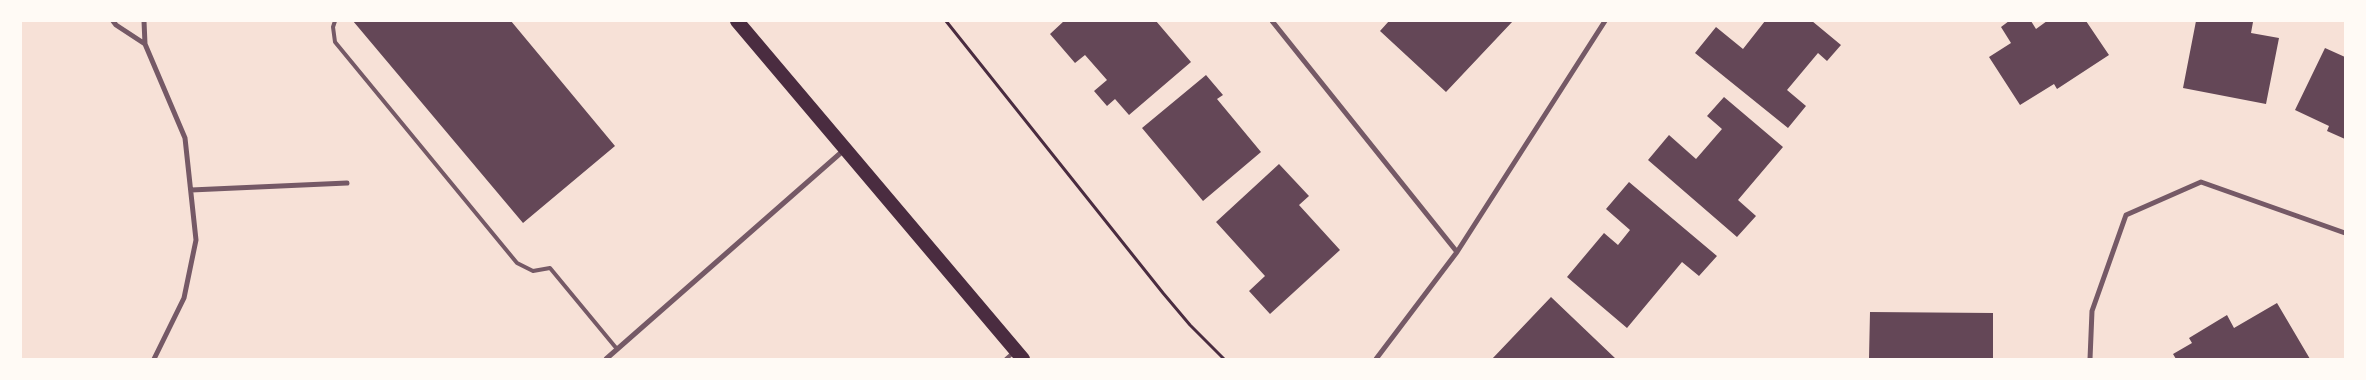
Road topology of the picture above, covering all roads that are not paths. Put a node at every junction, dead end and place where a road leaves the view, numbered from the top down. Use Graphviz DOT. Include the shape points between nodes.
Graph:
graph roads {
  1 [pos="113,21"];
  2 [pos="144,21"];
  3 [pos="336,21"];
  4 [pos="736,21"];
  5 [pos="1272,21"];
  6 [pos="1605,21"];
  7 [pos="145,44"];
  8 [pos="845,149"];
  9 [pos="347,183"];
  10 [pos="191,190"];
  11 [pos="2345,233"];
  12 [pos="1457,252"];
  13 [pos="617,349"];
  14 [pos="1015,356"];
  15 [pos="607,358"];
  16 [pos="154,359"];
  17 [pos="1376,359"];
  18 [pos="2090,359"];
  1 -- 7 [label="street"];
  2 -- 7 [label="street"];
  3 -- 13 [label="lane" via="333,27 335,42 517,263 533,271 550,268"];
  4 -- 8 [label="highway"];
  5 -- 12 [label="street"];
  6 -- 12 [label="street"];
  7 -- 10 [label="street" via="185,138"];
  8 -- 13 [label="street"];
  8 -- 14 [label="highway"];
  9 -- 10 [label="street"];
  10 -- 16 [label="street" via="196,240 184,298"];
  11 -- 18 [label="street" via="2201,182 2126,215 2092,312"];
  12 -- 17 [label="street"];
  13 -- 15 [label="street"];
}
